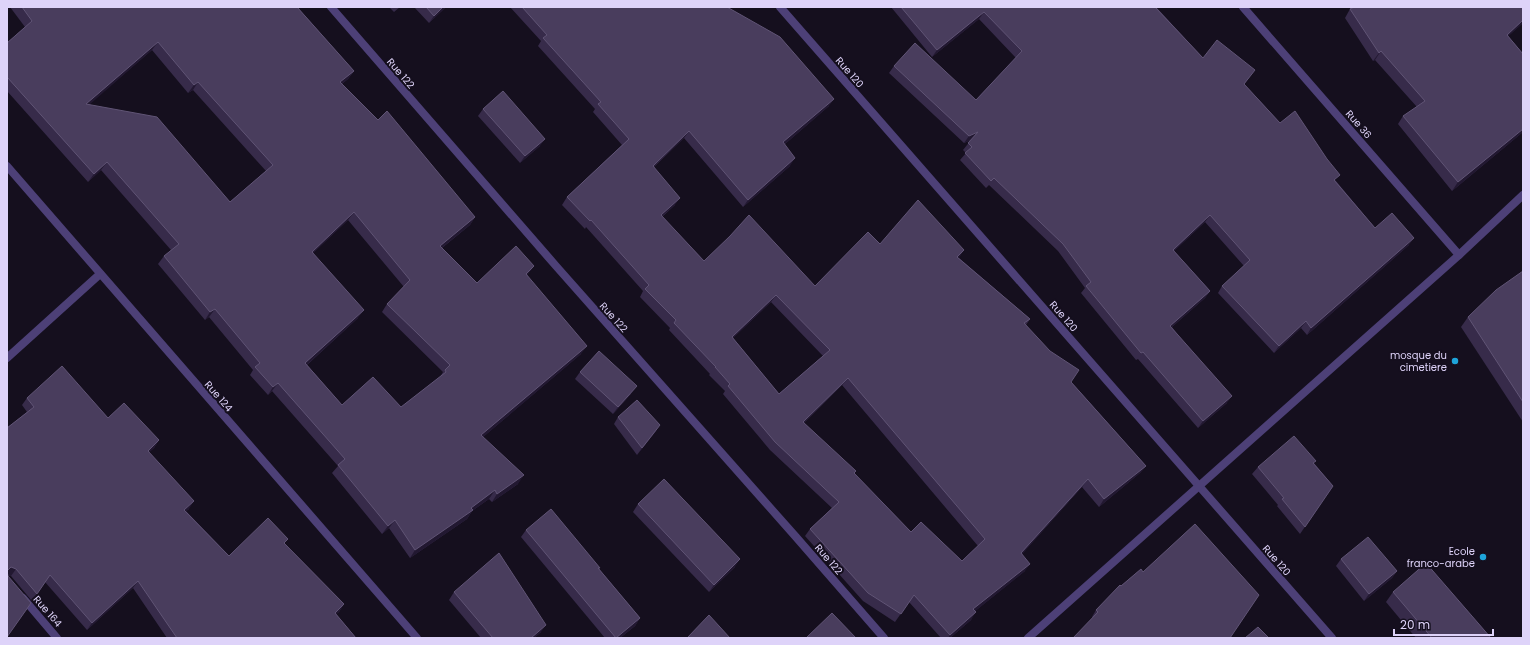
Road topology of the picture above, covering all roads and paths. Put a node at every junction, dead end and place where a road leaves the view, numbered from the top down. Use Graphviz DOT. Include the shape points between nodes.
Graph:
graph roads {
  1 [pos="331,7"];
  2 [pos="780,7"];
  3 [pos="1243,7"];
  4 [pos="7,166"];
  5 [pos="1523,195"];
  6 [pos="1459,255"];
  7 [pos="100,274"];
  8 [pos="7,358"];
  9 [pos="1200,486"];
  10 [pos="17,591"];
  11 [pos="57,638"];
  12 [pos="417,638"];
  13 [pos="884,638"];
  14 [pos="1028,638"];
  15 [pos="1332,638"];
  1 -- 13 [label="street, Rue 122"];
  2 -- 9 [label="street, Rue 120"];
  3 -- 6 [label="street, Rue 36"];
  4 -- 7 [label="street, Rue 124"];
  5 -- 6 [label="street"];
  6 -- 9 [label="street"];
  7 -- 8 [label="street"];
  7 -- 12 [label="street, Rue 124"];
  9 -- 14 [label="street"];
  9 -- 15 [label="street, Rue 120"];
  10 -- 11 [label="street, Rue 164"];
}
